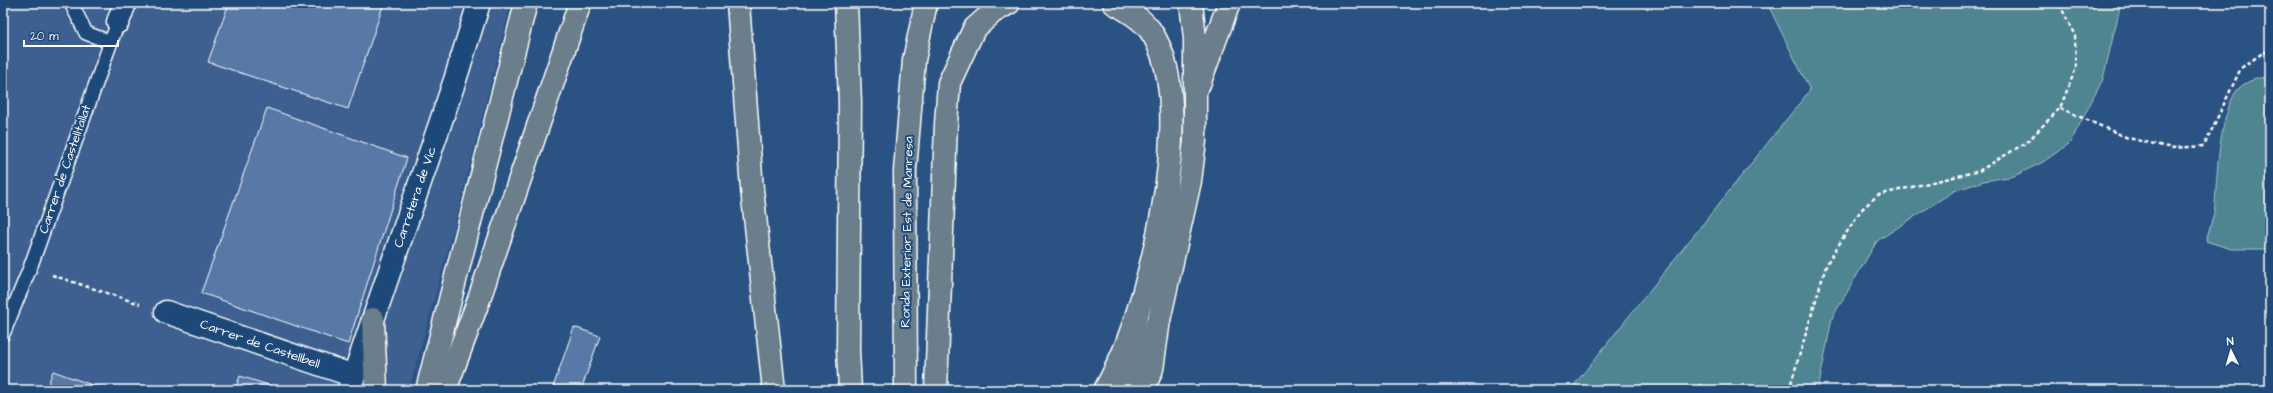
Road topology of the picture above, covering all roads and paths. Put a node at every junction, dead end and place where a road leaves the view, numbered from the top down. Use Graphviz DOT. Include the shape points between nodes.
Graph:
graph roads {
  1 [pos="71,3"];
  2 [pos="479,3"];
  3 [pos="526,3"];
  4 [pos="580,3"];
  5 [pos="738,3"];
  6 [pos="846,3"];
  7 [pos="926,3"];
  8 [pos="1009,3"];
  9 [pos="1114,3"];
  10 [pos="1191,3"];
  11 [pos="1229,3"];
  12 [pos="2059,3"];
  13 [pos="118,22"];
  14 [pos="2270,53"];
  15 [pos="1195,92"];
  16 [pos="2060,108"];
  17 [pos="30,268"];
  18 [pos="166,312"];
  19 [pos="373,319"];
  20 [pos="1159,320"];
  21 [pos="3,334"];
  22 [pos="351,383"];
  23 [pos="376,390"];
  24 [pos="427,390"];
  25 [pos="445,390"];
  26 [pos="774,390"];
  27 [pos="850,390"];
  28 [pos="906,390"];
  29 [pos="936,390"];
  30 [pos="1105,390"];
  31 [pos="1126,390"];
  32 [pos="1143,390"];
  33 [pos="1789,390"];
  1 -- 13 [label="lane" via="86,33"];
  2 -- 19 [label="street, Carretera de Vic"];
  3 -- 24 [label="main road"];
  4 -- 25 [label="main road" via="478,302"];
  5 -- 26 [label="main road" via="752,189"];
  6 -- 27 [label="main road" via="850,102"];
  7 -- 28 [label="main road, Ronda Exterior Est de Manresa" via="914,60 905,171"];
  8 -- 29 [label="main road" via="992,12 974,29 949,83"];
  9 -- 30 [label="main road" via="1130,12 1149,30 1158,44 1169,77 1171,110 1169,155 1153,251 1126,344"];
  10 -- 15 [label="main road" via="1195,38"];
  11 -- 15 [label="main road"];
  12 -- 16 [label="path" via="2074,36 2076,68"];
  13 -- 17 [label="lane, Carrer de Castelltallat"];
  14 -- 16 [label="path" via="2264,52 2241,68 2204,146 2172,148 2128,138"];
  15 -- 20 [label="main road" via="1195,142 1190,181"];
  16 -- 33 [label="path" via="2027,142 1979,170 1878,195 1861,210 1827,263"];
  17 -- 18 [label="path"];
  17 -- 21 [label="lane, Carrer de Castelltallat"];
  18 -- 22 [label="street, Carrer de Castellbell"];
  19 -- 22 [label="street, Carretera de Vic"];
  19 -- 23 [label="main road"];
  20 -- 31 [label="main road"];
  20 -- 32 [label="main road" via="1152,369"];
}
